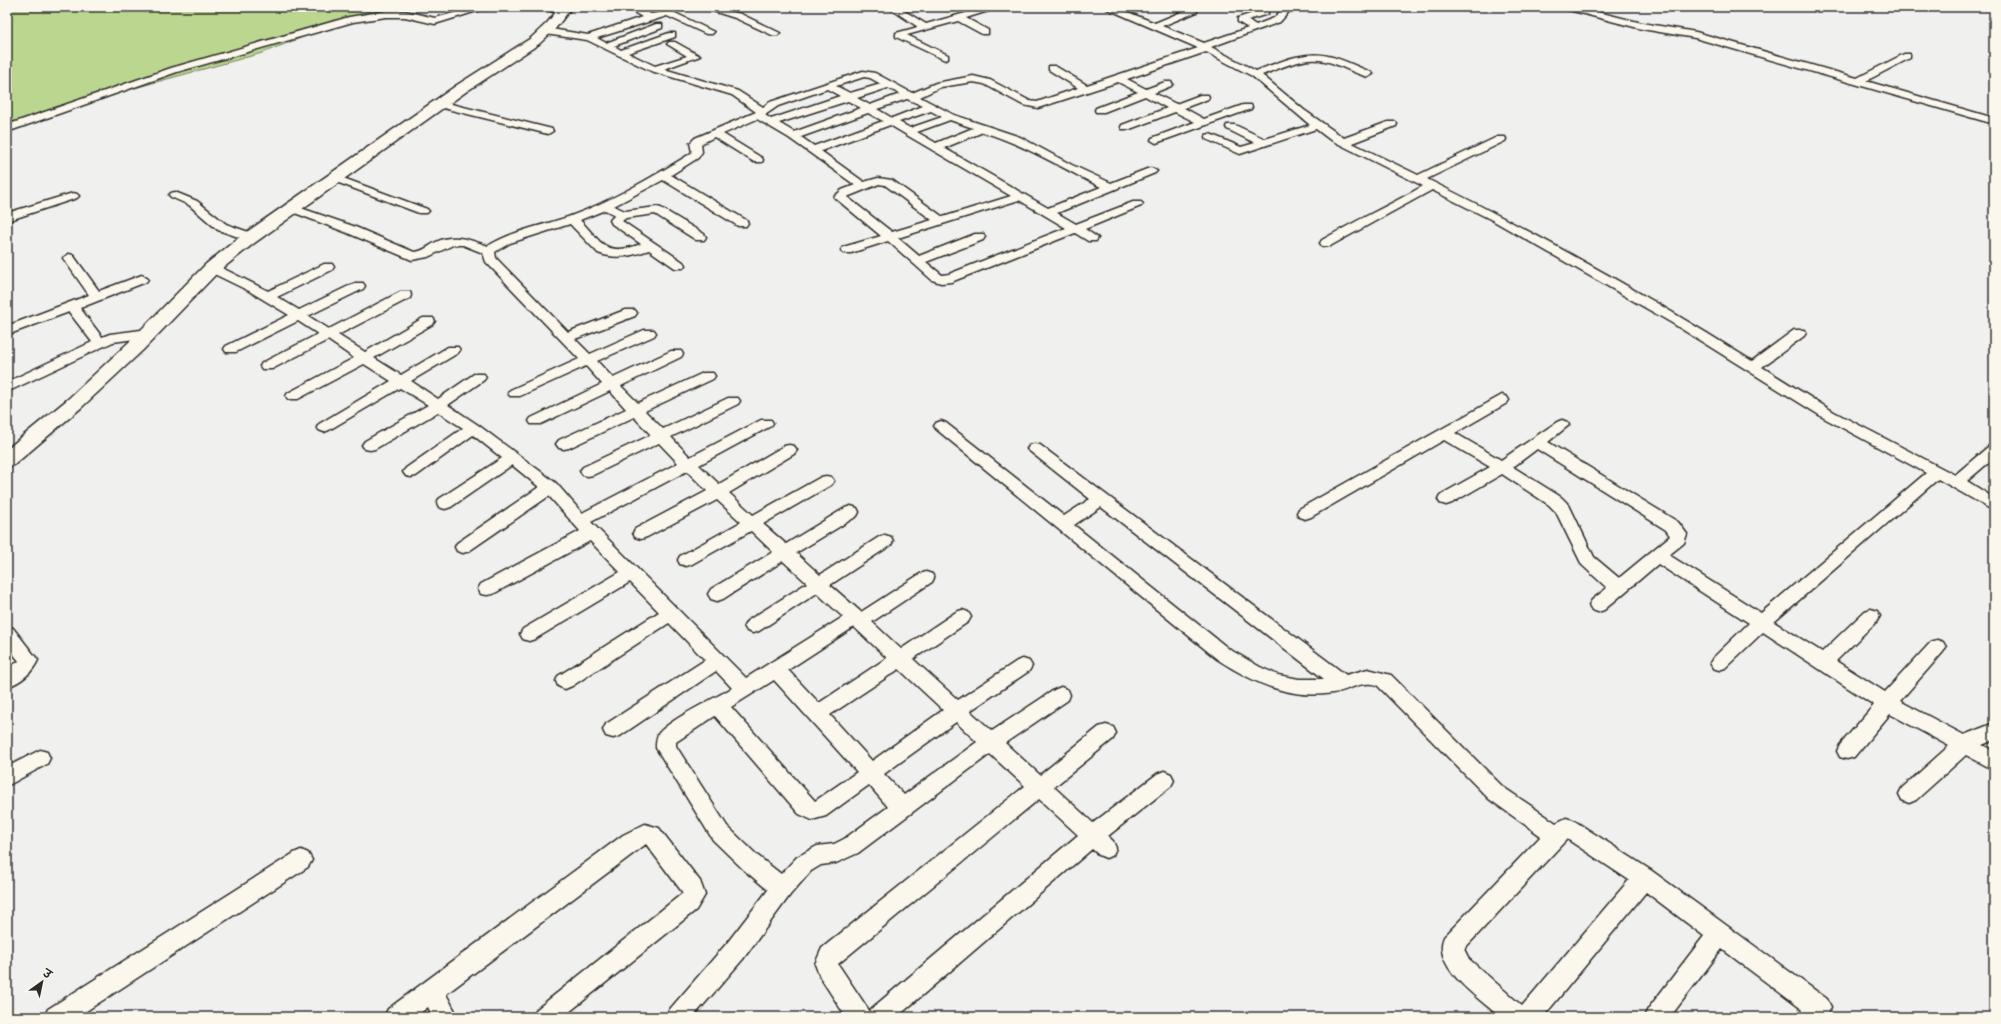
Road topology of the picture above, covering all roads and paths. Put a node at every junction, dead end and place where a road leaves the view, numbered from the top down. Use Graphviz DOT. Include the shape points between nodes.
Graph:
graph roads {
  1 [pos="486,7"];
  2 [pos="544,7"];
  3 [pos="629,7"];
  4 [pos="704,7"];
  5 [pos="892,7"];
  6 [pos="997,7"];
  7 [pos="1106,7"];
  8 [pos="1289,7"];
  9 [pos="1568,7"];
  10 [pos="564,9"];
  11 [pos="1194,10"];
  12 [pos="1265,12"];
  13 [pos="650,17"];
  14 [pos="959,18"];
  15 [pos="659,26"];
  16 [pos="1155,26"];
  17 [pos="924,27"];
  18 [pos="1255,28"];
  19 [pos="545,32"];
  20 [pos="709,32"];
  21 [pos="985,32"];
  22 [pos="775,33"];
  23 [pos="589,38"];
  24 [pos="606,46"];
  25 [pos="1204,48"];
  26 [pos="620,53"];
  27 [pos="1907,56"];
  28 [pos="945,57"];
  29 [pos="1052,68"];
  30 [pos="654,70"];
  31 [pos="1255,74"];
  32 [pos="1368,74"];
  33 [pos="1118,78"];
  34 [pos="1858,81"];
  35 [pos="889,84"];
  36 [pos="1168,84"];
  37 [pos="828,85"];
  38 [pos="1084,88"];
  39 [pos="1148,93"];
  40 [pos="909,96"];
  41 [pos="849,97"];
  42 [pos="1204,97"];
  43 [pos="439,104"];
  44 [pos="931,107"];
  45 [pos="1247,107"];
  46 [pos="1176,108"];
  47 [pos="870,109"];
  48 [pos="1100,110"];
  49 [pos="764,116"];
  50 [pos="950,116"];
  51 [pos="1994,121"];
  52 [pos="892,122"];
  53 [pos="1202,122"];
  54 [pos="1392,124"];
  55 [pos="1319,125"];
  56 [pos="1126,127"];
  57 [pos="1231,127"];
  58 [pos="983,128"];
  59 [pos="7,129"];
  60 [pos="548,130"];
  61 [pos="909,132"];
  62 [pos="715,133"];
  63 [pos="793,136"];
  64 [pos="1210,137"];
  65 [pos="1501,139"];
  66 [pos="1156,140"];
  67 [pos="1344,142"];
  68 [pos="1264,144"];
  69 [pos="936,147"];
  70 [pos="813,150"];
  71 [pos="758,160"];
  72 [pos="1151,171"];
  73 [pos="663,175"];
  74 [pos="335,178"];
  75 [pos="1418,179"];
  76 [pos="863,186"];
  77 [pos="1431,186"];
  78 [pos="1111,187"];
  79 [pos="175,195"];
  80 [pos="73,196"];
  81 [pos="1021,196"];
  82 [pos="1137,204"];
  83 [pos="605,206"];
  84 [pos="291,208"];
  85 [pos="423,211"];
  86 [pos="1048,212"];
  87 [pos="623,215"];
  88 [pos="7,217"];
  89 [pos="572,219"];
  90 [pos="941,222"];
  91 [pos="742,223"];
  92 [pos="1076,228"];
  93 [pos="890,236"];
  94 [pos="250,237"];
  95 [pos="700,237"];
  96 [pos="979,237"];
  97 [pos="1092,238"];
  98 [pos="1326,244"];
  99 [pos="648,246"];
  100 [pos="847,250"];
  101 [pos="489,251"];
  102 [pos="69,258"];
  103 [pos="919,260"];
  104 [pos="679,265"];
  105 [pos="328,267"];
  106 [pos="212,268"];
  107 [pos="142,279"];
  108 [pos="359,286"];
  109 [pos="405,295"];
  110 [pos="96,296"];
  111 [pos="267,297"];
  112 [pos="72,307"];
  113 [pos="630,313"];
  114 [pos="298,316"];
  115 [pos="428,321"];
  116 [pos="7,331"];
  117 [pos="149,333"];
  118 [pos="649,333"];
  119 [pos="1799,333"];
  120 [pos="329,335"];
  121 [pos="566,338"];
  122 [pos="99,342"];
  123 [pos="231,349"];
  124 [pos="453,350"];
  125 [pos="676,354"];
  126 [pos="364,358"];
  127 [pos="588,361"];
  128 [pos="267,366"];
  129 [pos="1752,368"];
  130 [pos="708,376"];
  131 [pos="479,378"];
  132 [pos="400,382"];
  133 [pos="612,385"];
  134 [pos="7,388"];
  135 [pos="515,393"];
  136 [pos="293,396"];
  137 [pos="1502,400"];
  138 [pos="733,401"];
  139 [pos="438,406"];
  140 [pos="636,410"];
  141 [pos="536,421"];
  142 [pos="766,423"];
  143 [pos="1562,425"];
  144 [pos="941,426"];
  145 [pos="324,427"];
  146 [pos="472,428"];
  147 [pos="1445,434"];
  148 [pos="662,437"];
  149 [pos="1538,443"];
  150 [pos="564,444"];
  151 [pos="370,445"];
  152 [pos="1035,449"];
  153 [pos="790,450"];
  154 [pos="1994,450"];
  155 [pos="512,458"];
  156 [pos="7,460"];
  157 [pos="689,465"];
  158 [pos="1502,467"];
  159 [pos="588,471"];
  160 [pos="411,472"];
  161 [pos="1936,472"];
  162 [pos="826,481"];
  163 [pos="1956,482"];
  164 [pos="550,487"];
  165 [pos="718,492"];
  166 [pos="1446,499"];
  167 [pos="1101,500"];
  168 [pos="445,502"];
  169 [pos="1994,505"];
  170 [pos="851,512"];
  171 [pos="1305,513"];
  172 [pos="751,522"];
  173 [pos="1064,524"];
  174 [pos="586,527"];
  175 [pos="641,533"];
  176 [pos="885,541"];
  177 [pos="463,546"];
  178 [pos="784,553"];
  179 [pos="1658,556"];
  180 [pos="686,560"];
  181 [pos="632,573"];
  182 [pos="926,578"];
  183 [pos="818,584"];
  184 [pos="1619,588"];
  185 [pos="487,589"];
  186 [pos="717,594"];
  187 [pos="1598,605"];
  188 [pos="671,613"];
  189 [pos="1871,616"];
  190 [pos="962,617"];
  191 [pos="857,620"];
  192 [pos="1761,623"];
  193 [pos="752,626"];
  194 [pos="7,633"];
  195 [pos="529,634"];
  196 [pos="1937,647"];
  197 [pos="900,660"];
  198 [pos="717,661"];
  199 [pos="1823,662"];
  200 [pos="1718,663"];
  201 [pos="1023,666"];
  202 [pos="776,669"];
  203 [pos="7,679"];
  204 [pos="565,681"];
  205 [pos="1343,683"];
  206 [pos="745,689"];
  207 [pos="1061,695"];
  208 [pos="1886,703"];
  209 [pos="718,706"];
  210 [pos="956,711"];
  211 [pos="817,714"];
  212 [pos="613,730"];
  213 [pos="1994,731"];
  214 [pos="1106,733"];
  215 [pos="990,743"];
  216 [pos="1965,744"];
  217 [pos="1848,751"];
  218 [pos="40,758"];
  219 [pos="1994,761"];
  220 [pos="871,773"];
  221 [pos="7,777"];
  222 [pos="1164,780"];
  223 [pos="1038,786"];
  224 [pos="1909,794"];
  225 [pos="902,808"];
  226 [pos="1556,835"];
  227 [pos="1099,842"];
  228 [pos="302,860"];
  229 [pos="1644,878"];
  230 [pos="782,888"];
  231 [pos="1720,933"];
  232 [pos="432,991"];
  233 [pos="56,1017"];
  234 [pos="396,1017"];
  235 [pos="446,1017"];
  236 [pos="545,1017"];
  237 [pos="678,1017"];
  238 [pos="860,1017"];
  239 [pos="879,1017"];
  240 [pos="1517,1017"];
  241 [pos="1528,1017"];
  242 [pos="1656,1017"];
  243 [pos="1812,1017"];
  1 -- 59 [label="street" via="441,21 399,14 352,19 174,70"];
  2 -- 10 [label="street"];
  3 -- 13 [label="street"];
  4 -- 22 [label="street" via="738,16"];
  5 -- 17 [label="street"];
  6 -- 14 [label="street"];
  7 -- 16 [label="street"];
  8 -- 18 [label="street" via="1277,20"];
  9 -- 34 [label="street" via="1642,26 1696,35"];
  10 -- 19 [label="street"];
  11 -- 16 [label="street"];
  12 -- 18 [label="street" via="1241,20"];
  13 -- 20 [label="street" via="668,14"];
  13 -- 23 [label="street"];
  14 -- 17 [label="street"];
  14 -- 21 [label="street"];
  15 -- 24 [label="street"];
  16 -- 25 [label="street"];
  17 -- 28 [label="street" via="902,33 900,36"];
  18 -- 25 [label="street"];
  19 -- 23 [label="street"];
  19 -- 43 [label="street"];
  23 -- 24 [label="street"];
  24 -- 26 [label="street"];
  25 -- 31 [label="street"];
  25 -- 33 [label="street"];
  26 -- 30 [label="street"];
  26 -- 30 [label="street" via="672,40 695,56"];
  27 -- 34 [label="street"];
  29 -- 38 [label="street"];
  30 -- 49 [label="street" via="735,93"];
  31 -- 32 [label="street" via="1302,58 1319,57"];
  31 -- 55 [label="street"];
  33 -- 38 [label="street"];
  33 -- 39 [label="street"];
  34 -- 51 [label="street"];
  35 -- 37 [label="street" via="866,73"];
  35 -- 40 [label="street"];
  35 -- 41 [label="street"];
  36 -- 39 [label="street"];
  37 -- 41 [label="street"];
  37 -- 49 [label="street" via="774,104"];
  38 -- 40 [label="street" via="1038,105 1027,103 987,82 973,79 940,85"];
  39 -- 46 [label="street"];
  39 -- 48 [label="street"];
  40 -- 44 [label="street"];
  40 -- 47 [label="street"];
  41 -- 47 [label="street"];
  41 -- 49 [label="street"];
  42 -- 46 [label="street"];
  43 -- 60 [label="street"];
  43 -- 74 [label="street"];
  44 -- 50 [label="street"];
  44 -- 52 [label="street"];
  45 -- 53 [label="street"];
  46 -- 53 [label="street"];
  46 -- 56 [label="street"];
  47 -- 52 [label="street"];
  47 -- 63 [label="street"];
  49 -- 62 [label="street"];
  49 -- 63 [label="street"];
  50 -- 58 [label="street"];
  50 -- 61 [label="street"];
  52 -- 61 [label="street"];
  52 -- 70 [label="street"];
  53 -- 66 [label="street"];
  54 -- 67 [label="street"];
  55 -- 67 [label="street"];
  55 -- 68 [label="street"];
  57 -- 68 [label="street"];
  58 -- 69 [label="street"];
  58 -- 78 [label="street" via="1016,139"];
  61 -- 69 [label="street"];
  62 -- 71 [label="street"];
  62 -- 73 [label="street" via="695,143 696,154"];
  63 -- 70 [label="street"];
  64 -- 68 [label="street" via="1240,151"];
  65 -- 75 [label="street"];
  67 -- 75 [label="street"];
  69 -- 81 [label="street"];
  70 -- 76 [label="street"];
  72 -- 78 [label="street"];
  73 -- 83 [label="street"];
  73 -- 91 [label="street"];
  74 -- 84 [label="street"];
  74 -- 85 [label="street"];
  75 -- 77 [label="street"];
  76 -- 90 [label="street" via="878,181 888,182"];
  76 -- 93 [label="street" via="840,197"];
  77 -- 98 [label="street"];
  77 -- 129 [label="street" via="1496,218 1677,320"];
  78 -- 86 [label="street"];
  79 -- 94 [label="street" via="193,203 222,227"];
  80 -- 88 [label="street"];
  81 -- 86 [label="street"];
  81 -- 90 [label="street"];
  82 -- 92 [label="street"];
  83 -- 87 [label="street"];
  83 -- 89 [label="street"];
  84 -- 94 [label="street"];
  84 -- 101 [label="street" via="412,256 427,254 452,241"];
  86 -- 92 [label="street"];
  87 -- 95 [label="street" via="656,210"];
  87 -- 99 [label="street" via="616,222"];
  89 -- 99 [label="street" via="607,253 623,254"];
  89 -- 101 [label="street" via="506,240"];
  90 -- 93 [label="street"];
  92 -- 97 [label="street"];
  92 -- 103 [label="street" via="951,278 936,277"];
  93 -- 100 [label="street"];
  93 -- 103 [label="street"];
  94 -- 106 [label="street"];
  96 -- 103 [label="street"];
  99 -- 104 [label="street"];
  101 -- 121 [label="street" via="490,259"];
  102 -- 110 [label="street"];
  105 -- 111 [label="street"];
  106 -- 111 [label="street"];
  106 -- 117 [label="street"];
  107 -- 110 [label="street"];
  108 -- 114 [label="street"];
  109 -- 120 [label="street"];
  110 -- 112 [label="street"];
  111 -- 114 [label="street"];
  112 -- 116 [label="street"];
  112 -- 122 [label="street"];
  113 -- 121 [label="street"];
  114 -- 120 [label="street"];
  114 -- 123 [label="street"];
  115 -- 126 [label="street"];
  117 -- 122 [label="street" via="122,335"];
  117 -- 156 [label="street" via="75,403"];
  118 -- 127 [label="street"];
  119 -- 129 [label="street"];
  120 -- 126 [label="street"];
  120 -- 128 [label="street"];
  121 -- 127 [label="street"];
  122 -- 134 [label="street"];
  124 -- 132 [label="street"];
  125 -- 133 [label="street"];
  126 -- 132 [label="street"];
  126 -- 136 [label="street"];
  127 -- 133 [label="street"];
  127 -- 135 [label="street"];
  129 -- 161 [label="street" via="1828,416"];
  130 -- 140 [label="street"];
  131 -- 139 [label="street"];
  132 -- 139 [label="street"];
  132 -- 145 [label="street"];
  133 -- 140 [label="street"];
  133 -- 141 [label="street"];
  137 -- 147 [label="street"];
  138 -- 148 [label="street"];
  139 -- 146 [label="street"];
  139 -- 151 [label="street"];
  140 -- 148 [label="street"];
  140 -- 150 [label="street"];
  142 -- 157 [label="street"];
  143 -- 149 [label="street"];
  144 -- 173 [label="street"];
  146 -- 155 [label="street"];
  146 -- 160 [label="street"];
  147 -- 158 [label="street"];
  147 -- 171 [label="street"];
  148 -- 157 [label="street"];
  148 -- 159 [label="street"];
  149 -- 158 [label="street"];
  149 -- 179 [label="street" via="1678,532 1678,539"];
  152 -- 167 [label="street"];
  153 -- 165 [label="street"];
  154 -- 163 [label="street"];
  155 -- 164 [label="street"];
  155 -- 168 [label="street"];
  157 -- 165 [label="street"];
  157 -- 174 [label="street"];
  158 -- 166 [label="street"];
  158 -- 184 [label="street" via="1548,496 1563,509 1588,561"];
  161 -- 163 [label="street"];
  161 -- 192 [label="street"];
  162 -- 172 [label="street"];
  163 -- 169 [label="street"];
  164 -- 174 [label="street"];
  164 -- 177 [label="street"];
  165 -- 172 [label="street"];
  165 -- 175 [label="street"];
  167 -- 173 [label="street"];
  167 -- 205 [label="street"];
  170 -- 178 [label="street"];
  172 -- 178 [label="street"];
  172 -- 180 [label="street"];
  173 -- 205 [label="street" via="1223,654 1244,667 1278,682 1310,687"];
  174 -- 181 [label="street"];
  174 -- 185 [label="street"];
  176 -- 183 [label="street"];
  178 -- 183 [label="street"];
  178 -- 186 [label="street"];
  179 -- 184 [label="street"];
  179 -- 192 [label="street"];
  181 -- 188 [label="street"];
  181 -- 195 [label="street"];
  182 -- 191 [label="street"];
  183 -- 191 [label="street"];
  183 -- 193 [label="street"];
  184 -- 187 [label="street"];
  188 -- 198 [label="street"];
  188 -- 204 [label="street"];
  189 -- 199 [label="street"];
  190 -- 197 [label="street"];
  191 -- 197 [label="street"];
  191 -- 202 [label="street"];
  192 -- 199 [label="street"];
  192 -- 200 [label="street"];
  194 -- 203 [label="street" via="29,660 26,666"];
  196 -- 208 [label="street"];
  197 -- 210 [label="street"];
  197 -- 211 [label="street"];
  198 -- 206 [label="street"];
  198 -- 212 [label="street"];
  199 -- 208 [label="street"];
  201 -- 210 [label="street"];
  202 -- 206 [label="street"];
  202 -- 211 [label="street"];
  205 -- 226 [label="street" via="1362,676 1375,676 1384,680 1496,793"];
  206 -- 209 [label="street"];
  207 -- 215 [label="street"];
  208 -- 216 [label="street"];
  208 -- 217 [label="street"];
  209 -- 220 [label="street" via="810,810 819,810"];
  209 -- 230 [label="street" via="677,730 666,739 666,748 720,833"];
  210 -- 215 [label="street"];
  210 -- 220 [label="street"];
  211 -- 220 [label="street"];
  213 -- 216 [label="street"];
  214 -- 223 [label="street"];
  215 -- 223 [label="street"];
  215 -- 225 [label="street"];
  216 -- 219 [label="street"];
  216 -- 224 [label="street"];
  218 -- 221 [label="street"];
  220 -- 225 [label="street"];
  222 -- 227 [label="street"];
  223 -- 227 [label="street"];
  223 -- 238 [label="street" via="830,956 826,964 828,969"];
  225 -- 230 [label="street" via="850,846 836,853 817,856 804,864"];
  226 -- 229 [label="street" via="1566,827"];
  226 -- 240 [label="street" via="1452,945 1454,956 1461,967"];
  227 -- 239 [label="street"];
  228 -- 233 [label="street"];
  229 -- 231 [label="street"];
  229 -- 241 [label="street"];
  230 -- 237 [label="street" via="735,951"];
  231 -- 242 [label="street"];
  231 -- 243 [label="street" via="1819,1007"];
  232 -- 234 [label="street"];
  232 -- 235 [label="street"];
  232 -- 236 [label="street" via="630,842 645,834 652,835 692,888 694,895"];
}
